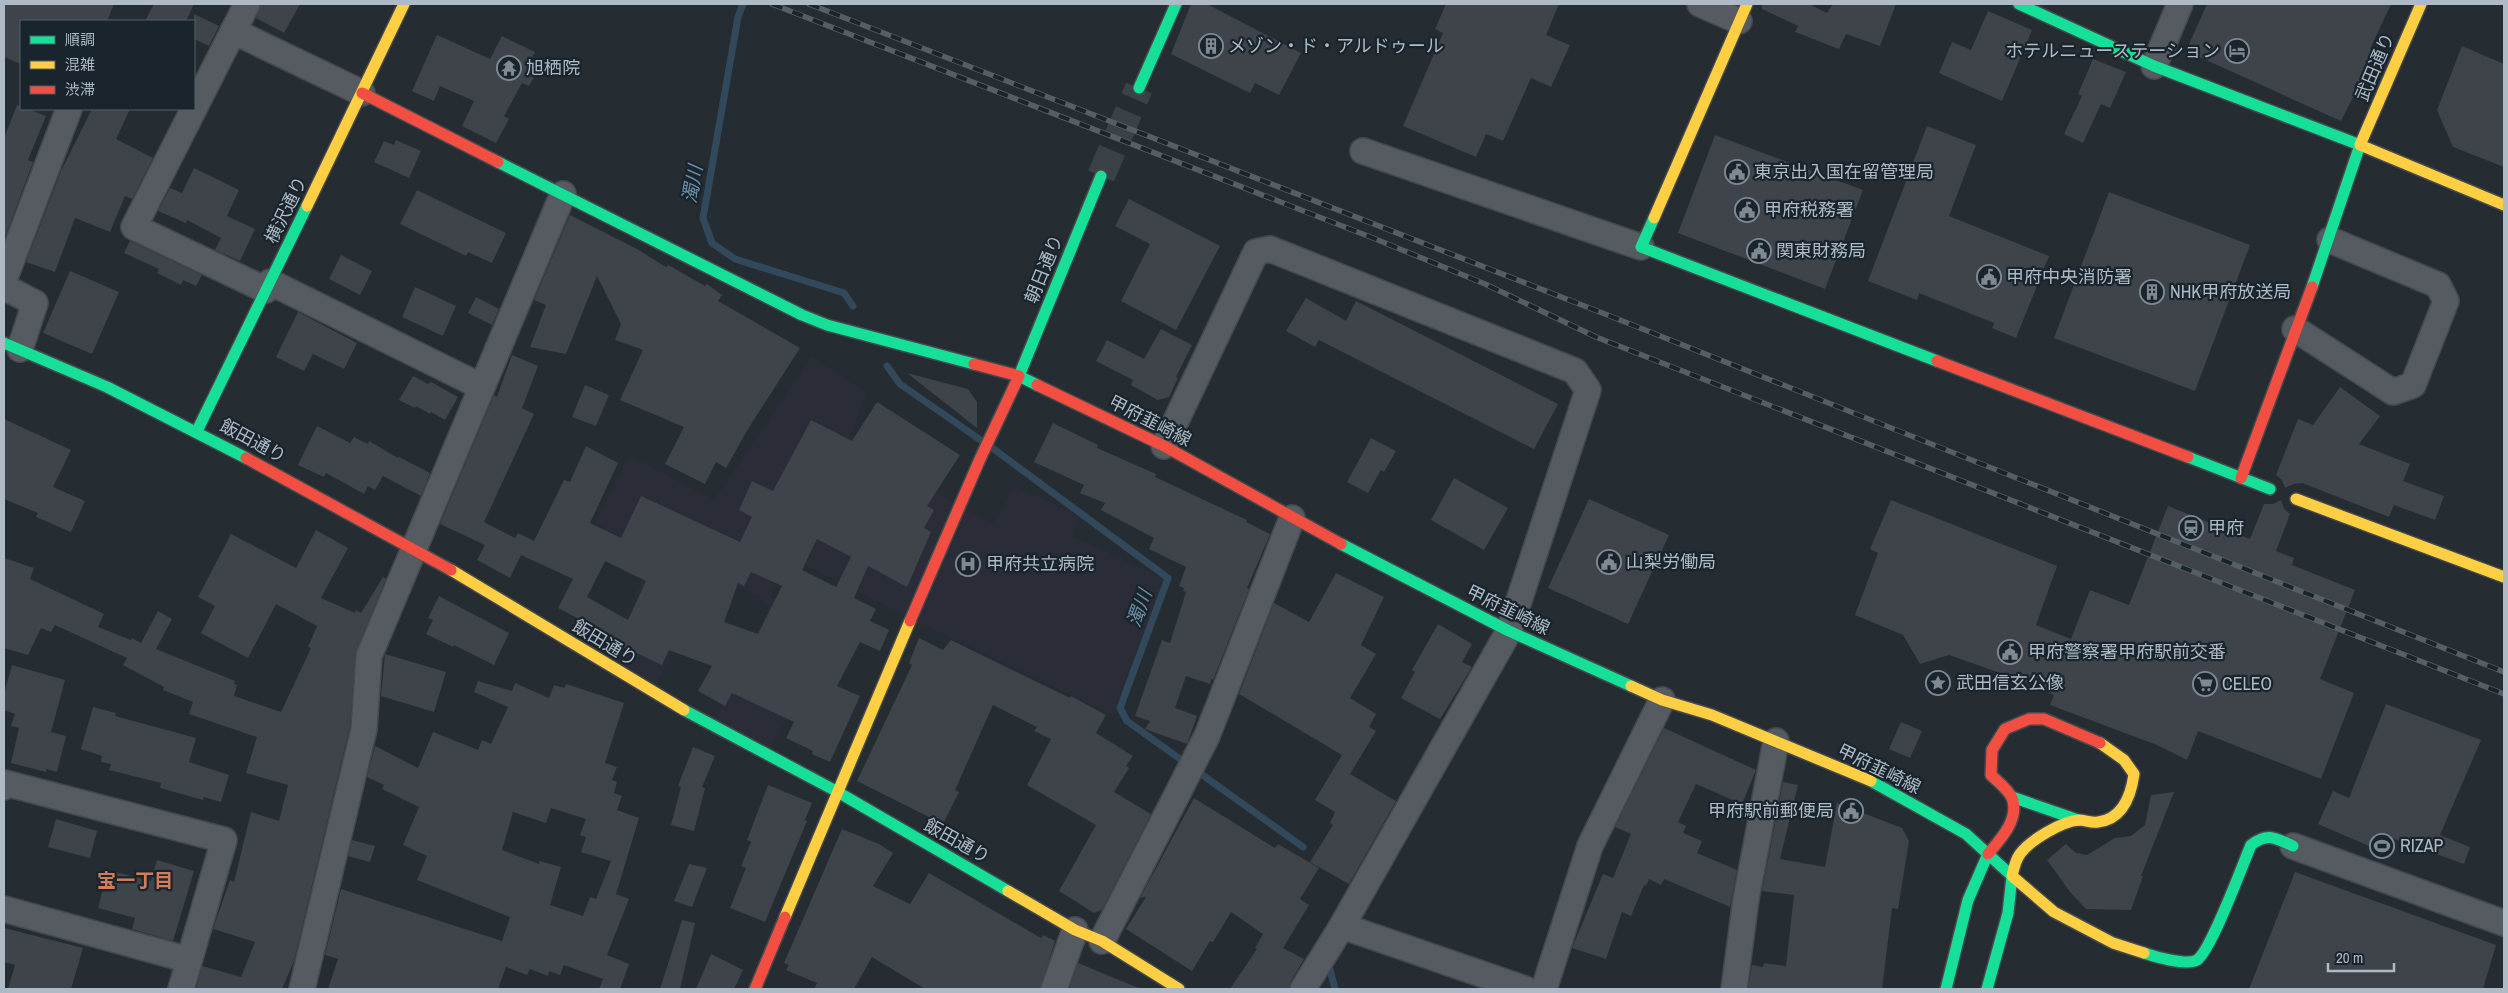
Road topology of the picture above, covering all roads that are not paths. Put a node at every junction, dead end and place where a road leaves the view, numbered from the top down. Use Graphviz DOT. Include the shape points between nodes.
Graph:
graph roads {
  1 [pos="247,4"];
  2 [pos="404,4"];
  3 [pos="1176,4"];
  4 [pos="1700,4"];
  5 [pos="2019,4"];
  6 [pos="2180,4"];
  7 [pos="2421,4"];
  8 [pos="1743,12"];
  9 [pos="233,31"];
  10 [pos="2154,66"];
  11 [pos="1139,88"];
  12 [pos="362,93"];
  13 [pos="195,106"];
  14 [pos="69,110"];
  15 [pos="193,110"];
  16 [pos="2360,145"];
  17 [pos="1363,151"];
  18 [pos="1101,176"];
  19 [pos="563,194"];
  20 [pos="2504,205"];
  21 [pos="2330,240"];
  22 [pos="1641,247"];
  23 [pos="4,280"];
  24 [pos="268,286"];
  25 [pos="4,287"];
  26 [pos="2296,329"];
  27 [pos="12,346"];
  28 [pos="1019,376"];
  29 [pos="482,387"];
  30 [pos="197,431"];
  31 [pos="1164,446"];
  32 [pos="2241,478"];
  33 [pos="2270,490"];
  34 [pos="2296,500"];
  35 [pos="1292,518"];
  36 [pos="414,548"];
  37 [pos="2504,577"];
  38 [pos="1509,631"];
  39 [pos="1662,700"];
  40 [pos="1776,742"];
  41 [pos="4,787"];
  42 [pos="836,791"];
  43 [pos="2012,797"];
  44 [pos="2078,820"];
  45 [pos="2293,846"];
  46 [pos="1988,854"];
  47 [pos="2012,876"];
  48 [pos="4,909"];
  49 [pos="2504,923"];
  50 [pos="1342,926"];
  51 [pos="1075,930"];
  52 [pos="1102,941"];
  53 [pos="189,960"];
  54 [pos="181,989"];
  55 [pos="302,989"];
  56 [pos="755,989"];
  57 [pos="1054,989"];
  58 [pos="1179,989"];
  59 [pos="1303,989"];
  60 [pos="1525,989"];
  61 [pos="1544,989"];
  62 [pos="1734,989"];
  63 [pos="1946,989"];
  64 [pos="1987,989"];
  1 -- 9 [label="street"];
  2 -- 12 [label="street, 横沢通り"];
  3 -- 11 [label="street"];
  4 -- 8 [label="street"];
  5 -- 10 [label="street"];
  6 -- 10 [label="street"];
  7 -- 16 [label="street, 武田通り"];
  8 -- 22 [label="street"];
  9 -- 12 [label="street"];
  9 -- 13 [label="street"];
  10 -- 16 [label="street"];
  12 -- 19 [label="street, 甲府韮崎線"];
  12 -- 24 [label="street, 横沢通り"];
  14 -- 23 [label="street"];
  15 -- 24 [label="street" via="134,227"];
  16 -- 20 [label="street"];
  16 -- 21 [label="street, 武田通り"];
  17 -- 22 [label="street"];
  18 -- 28 [label="street, 朝日通り"];
  19 -- 28 [label="street, 甲府韮崎線" via="819,322"];
  19 -- 29 [label="street"];
  21 -- 26 [label="street, 武田通り"];
  21 -- 26 [label="street" via="2438,285 2446,301 2413,385 2393,392"];
  22 -- 32 [label="street"];
  24 -- 29 [label="street"];
  24 -- 30 [label="street, 横沢通り"];
  25 -- 27 [label="street" via="35,303"];
  26 -- 32 [label="street, 武田通り"];
  27 -- 30 [label="street, 飯田通り"];
  28 -- 31 [label="street, 甲府韮崎線"];
  28 -- 42 [label="street, 朝日通り"];
  29 -- 36 [label="street"];
  30 -- 36 [label="street, 飯田通り"];
  31 -- 35 [label="street, 甲府韮崎線"];
  31 -- 38 [label="street" via="1256,252 1270,249 1575,371 1588,390"];
  32 -- 33 [label="street"];
  34 -- 37 [label="street"];
  35 -- 38 [label="street, 甲府韮崎線"];
  35 -- 52 [label="street" via="1207,736"];
  36 -- 42 [label="street, 飯田通り" via="694,716"];
  36 -- 55 [label="street" via="369,656 364,730"];
  38 -- 39 [label="street, 甲府韮崎線"];
  38 -- 50 [label="street"];
  39 -- 40 [label="street, 甲府韮崎線" via="1712,715"];
  39 -- 61 [label="street" via="1590,846"];
  40 -- 46 [label="street, 甲府韮崎線" via="1876,783 1966,834"];
  40 -- 62 [label="street" via="1746,899"];
  41 -- 53 [label="street" via="5,783 224,840"];
  42 -- 51 [label="street, 飯田通り"];
  42 -- 56 [label="street, 朝日通り"];
  43 -- 44 [label="street"];
  43 -- 44 [label="street" via="1992,775 1992,750 2005,729 2029,719 2044,719 2103,744 2124,760 2134,774 2132,791 2116,816 2100,822"];
  43 -- 46 [label="street" via="2014,809 2005,835"];
  44 -- 47 [label="street" via="2050,832 2022,851 2014,864"];
  45 -- 47 [label="street, 甲府韮崎線" via="2272,837 2261,837 2251,845 2220,921 2199,959 2192,962 2158,958 2113,943 2054,912"];
  45 -- 49 [label="street"];
  46 -- 47 [label="street, 甲府韮崎線"];
  46 -- 63 [label="street" via="1971,895"];
  47 -- 64 [label="street" via="2008,913"];
  48 -- 53 [label="street"];
  50 -- 59 [label="street"];
  50 -- 60 [label="street"];
  51 -- 52 [label="street, 飯田通り"];
  51 -- 57 [label="street"];
  52 -- 58 [label="street, 飯田通り"];
  53 -- 54 [label="street"];
}
